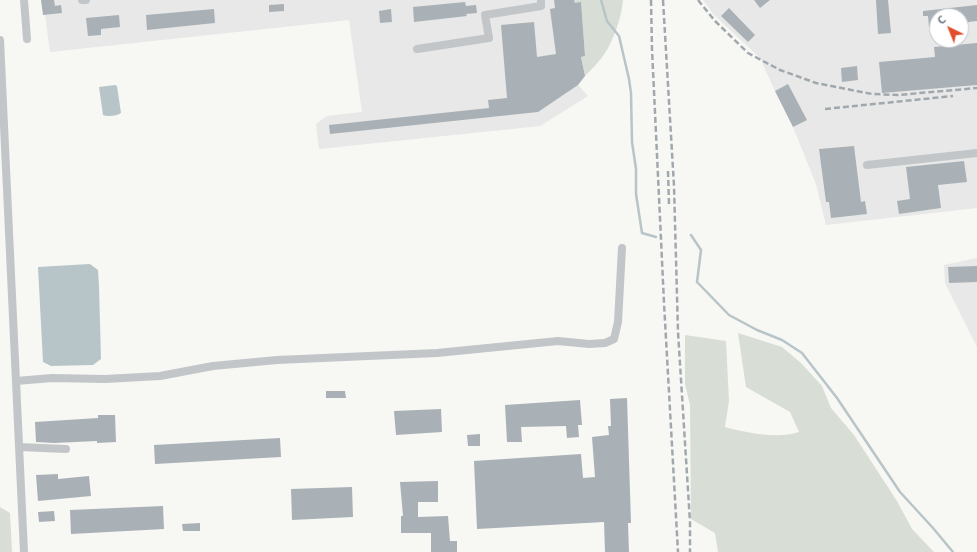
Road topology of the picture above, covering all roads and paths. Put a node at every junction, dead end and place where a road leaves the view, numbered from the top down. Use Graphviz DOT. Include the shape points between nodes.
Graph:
graph roads {
  1 [pos="24,0"];
  2 [pos="82,0"];
  3 [pos="86,0"];
  4 [pos="540,0"];
  5 [pos="27,39"];
  6 [pos="0,40"];
  7 [pos="417,49"];
  8 [pos="1,68"];
  9 [pos="977,153"];
  10 [pos="867,165"];
  11 [pos="622,248"];
  12 [pos="16,381"];
  13 [pos="19,447"];
  14 [pos="66,449"];
  15 [pos="24,552"];
  1 -- 5 [label="street"];
  2 -- 3 [label="street"];
  4 -- 7 [label="street" via="541,6 485,15 489,38"];
  6 -- 8 [label="street"];
  8 -- 12 [label="street"];
  9 -- 10 [label="street"];
  11 -- 12 [label="street" via="618,322 614,339 605,343 558,341 437,353 269,361 213,366 160,376"];
  12 -- 13 [label="street"];
  13 -- 14 [label="street"];
  13 -- 15 [label="street"];
}
